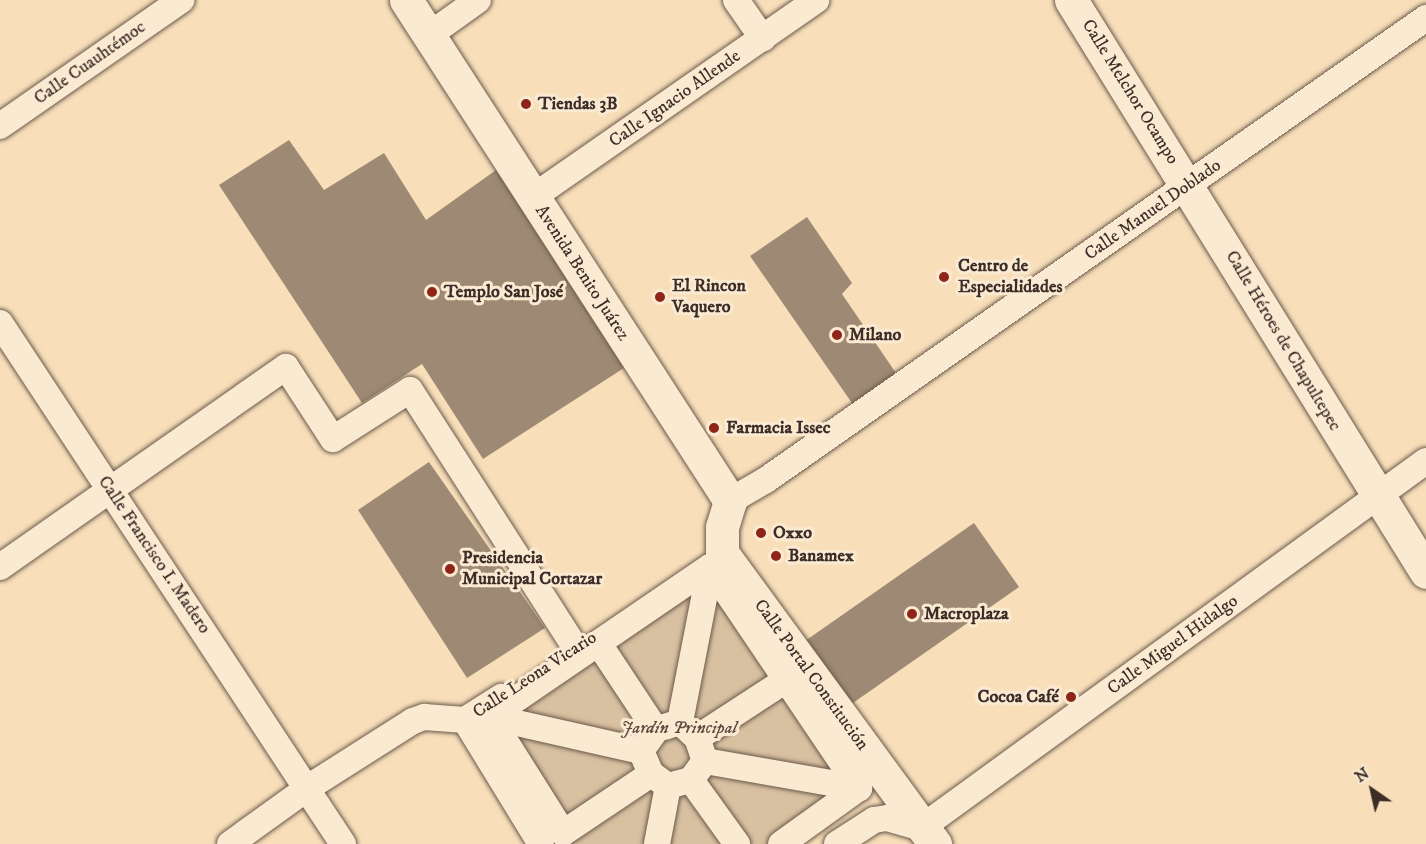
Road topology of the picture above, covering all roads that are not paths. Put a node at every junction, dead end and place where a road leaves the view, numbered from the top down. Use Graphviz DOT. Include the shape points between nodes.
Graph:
graph roads {
  1 [pos="181,0"];
  2 [pos="406,0"];
  3 [pos="478,0"];
  4 [pos="736,0"];
  5 [pos="816,0"];
  6 [pos="1071,0"];
  7 [pos="1426,18"];
  8 [pos="429,35"];
  9 [pos="763,39"];
  10 [pos="0,126"];
  11 [pos="1189,185"];
  12 [pos="533,197"];
  13 [pos="0,323"];
  14 [pos="1426,461"];
  15 [pos="109,487"];
  16 [pos="1377,497"];
  17 [pos="730,501"];
  18 [pos="716,560"];
  19 [pos="0,567"];
  20 [pos="1426,572"];
  21 [pos="588,646"];
  22 [pos="786,680"];
  23 [pos="477,719"];
  24 [pos="678,756"];
  25 [pos="309,787"];
  26 [pos="859,788"];
  27 [pos="928,836"];
  28 [pos="558,840"];
  29 [pos="230,844"];
  30 [pos="344,844"];
  31 [pos="657,844"];
  32 [pos="737,844"];
  33 [pos="781,844"];
  34 [pos="837,844"];
  1 -- 10 [label="street, Calle Cuauhtémoc"];
  2 -- 8 [label="street, Avenida Benito Juárez"];
  3 -- 8 [label="street"];
  4 -- 9 [label="street"];
  5 -- 9 [label="street, Calle Ignacio Allende"];
  6 -- 11 [label="street, Calle Melchor Ocampo"];
  7 -- 11 [label="street, Calle Manuel Doblado"];
  8 -- 12 [label="street, Avenida Benito Juárez"];
  9 -- 12 [label="street, Calle Ignacio Allende"];
  11 -- 16 [label="street, Calle Héroes de Chapultepec"];
  11 -- 17 [label="street, Calle Manuel Doblado" via="766,480"];
  12 -- 17 [label="street, Avenida Benito Juárez"];
  13 -- 15 [label="street, Calle Francisco I. Madero"];
  14 -- 16 [label="street, Calle Miguel Hidalgo"];
  15 -- 19 [label="street"];
  15 -- 21 [label="street" via="286,367 333,439 410,390"];
  15 -- 25 [label="street, Calle Francisco I. Madero"];
  16 -- 20 [label="street, Calle Héroes de Chapultepec"];
  16 -- 27 [label="street, Calle Miguel Hidalgo"];
  17 -- 18 [label="street"];
  18 -- 21 [label="street, Calle Leona Vicario"];
  18 -- 22 [label="street"];
  18 -- 24 [label="street"];
  18 -- 27 [label="street, Calle Portal Constitución"];
  21 -- 23 [label="street, Calle Leona Vicario"];
  21 -- 24 [label="street"];
  22 -- 24 [label="street"];
  22 -- 26 [label="street"];
  23 -- 24 [label="street"];
  23 -- 25 [label="street, Calle Leona Vicario" via="424,717 413,721"];
  23 -- 28 [label="street"];
  24 -- 26 [label="street"];
  24 -- 28 [label="street"];
  24 -- 31 [label="street"];
  24 -- 32 [label="street"];
  25 -- 29 [label="street, Calle Leona Vicario"];
  25 -- 30 [label="street, Calle Francisco I. Madero"];
  26 -- 33 [label="street"];
  27 -- 34 [label="street" via="887,818 874,820"];
}
